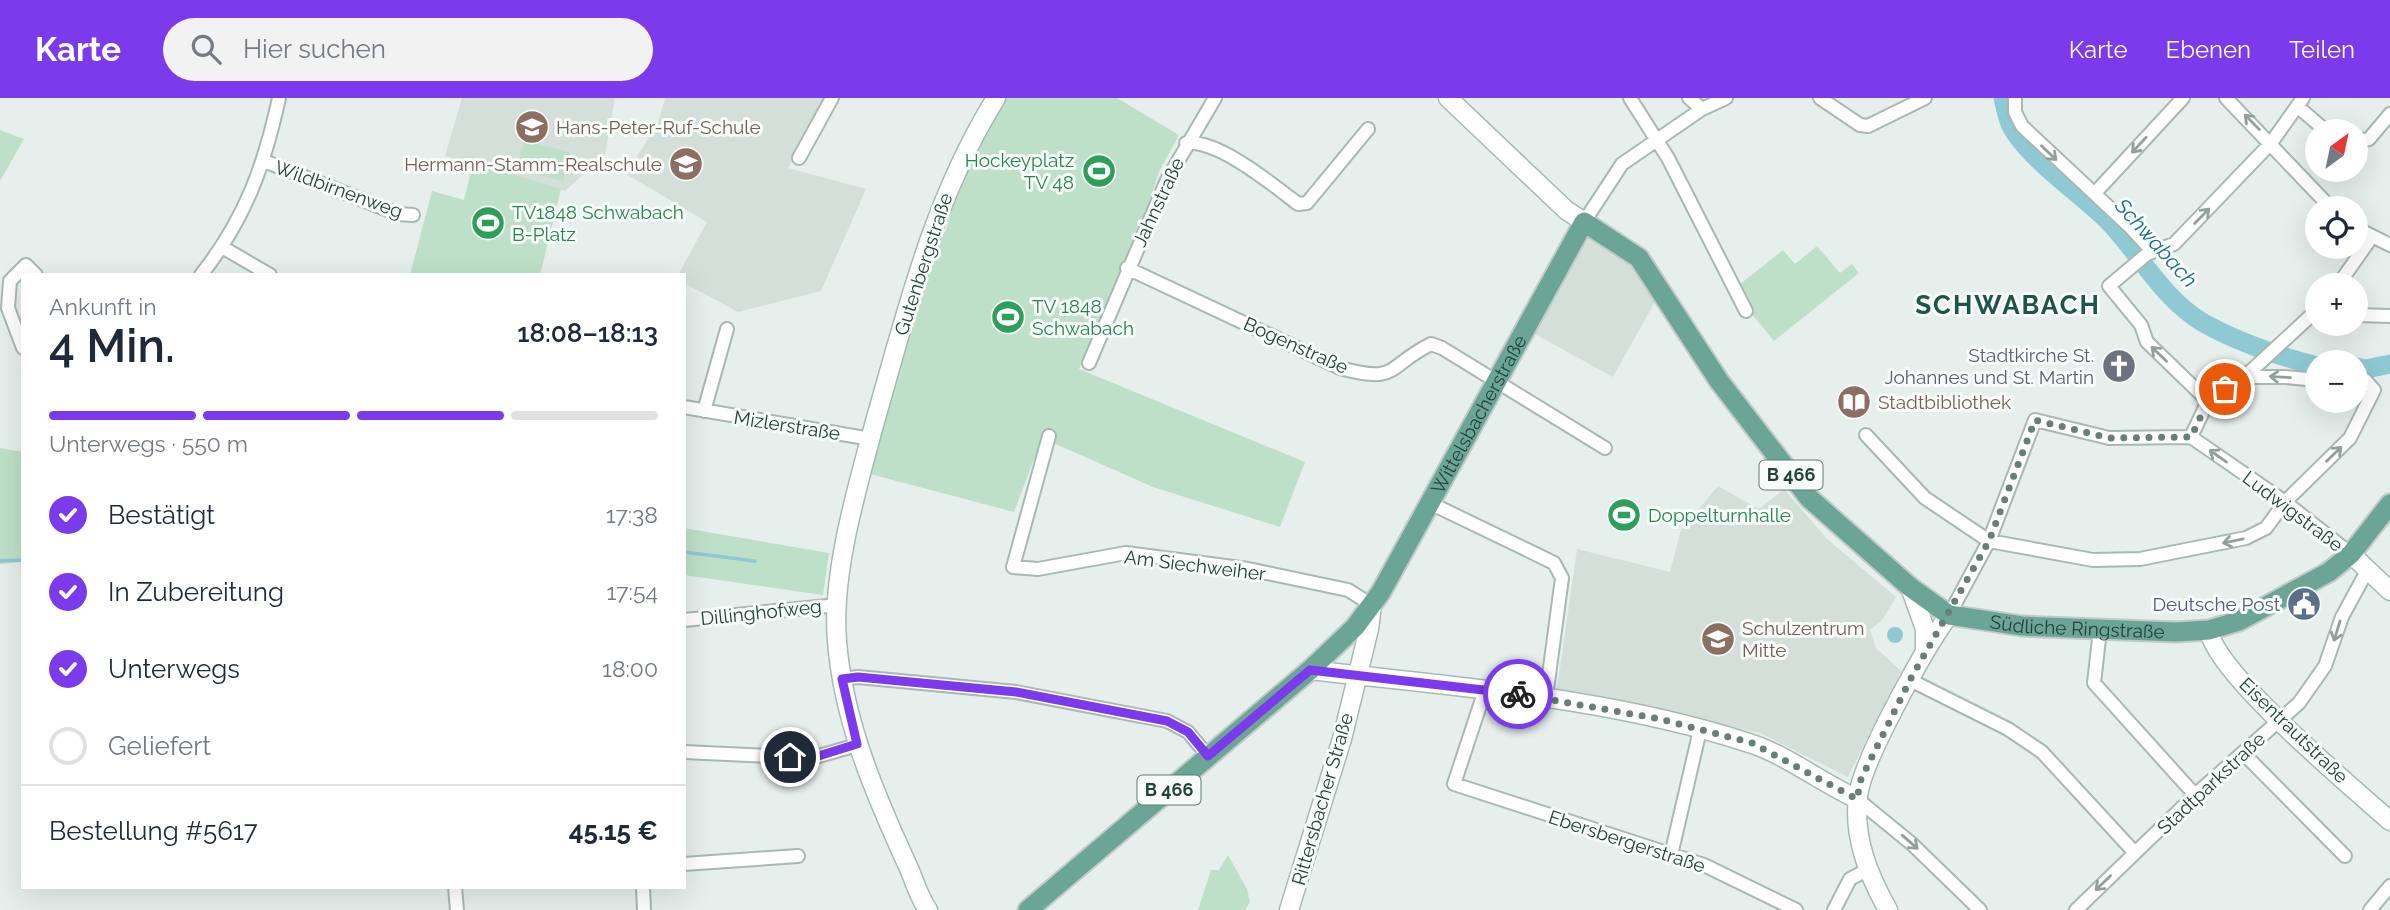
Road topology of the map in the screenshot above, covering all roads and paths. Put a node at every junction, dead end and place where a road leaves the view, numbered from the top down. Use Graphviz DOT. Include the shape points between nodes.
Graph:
graph roads {
  1 [pos="279,98"];
  2 [pos="832,98"];
  3 [pos="996,98"];
  4 [pos="1215,98"];
  5 [pos="1448,98"];
  6 [pos="1630,98"];
  7 [pos="1689,98"];
  8 [pos="1726,98"];
  9 [pos="1820,98"];
  10 [pos="1925,98"];
  11 [pos="2015,98"];
  12 [pos="2183,98"];
  13 [pos="2226,98"];
  14 [pos="2300,102"];
  15 [pos="1702,109"];
  16 [pos="2390,114"];
  17 [pos="2315,119"];
  18 [pos="1368,129"];
  19 [pos="1657,138"];
  20 [pos="2368,139"];
  21 [pos="2271,143"];
  22 [pos="1186,144"];
  23 [pos="799,159"];
  24 [pos="264,161"];
  25 [pos="2095,193"];
  26 [pos="2320,196"];
  27 [pos="414,215"];
  28 [pos="1584,222"];
  29 [pos="2368,236"];
  30 [pos="2371,238"];
  31 [pos="2390,245"];
  32 [pos="222,247"];
  33 [pos="2150,252"];
  34 [pos="1127,268"];
  35 [pos="34,273"];
  36 [pos="202,273"];
  37 [pos="267,273"];
  38 [pos="2346,273"];
  39 [pos="1746,312"];
  40 [pos="2368,315"];
  41 [pos="2390,316"];
  42 [pos="2305,322"];
  43 [pos="727,328"];
  44 [pos="21,343"];
  45 [pos="1089,363"];
  46 [pos="2247,374"];
  47 [pos="2305,378"];
  48 [pos="1498,382"];
  49 [pos="2368,383"];
  50 [pos="2208,401"];
  51 [pos="2368,402"];
  52 [pos="686,407"];
  53 [pos="704,411"];
  54 [pos="2362,413"];
  55 [pos="1866,435"];
  56 [pos="1049,436"];
  57 [pos="2191,437"];
  58 [pos="871,439"];
  59 [pos="1605,448"];
  60 [pos="2285,502"];
  61 [pos="1430,503"];
  62 [pos="2390,504"];
  63 [pos="1989,541"];
  64 [pos="2351,554"];
  65 [pos="2367,570"];
  66 [pos="1910,587"];
  67 [pos="2390,591"];
  68 [pos="838,605"];
  69 [pos="1372,605"];
  70 [pos="1949,615"];
  71 [pos="686,620"];
  72 [pos="2100,629"];
  73 [pos="2209,630"];
  74 [pos="1925,652"];
  75 [pos="1310,670"];
  76 [pos="1356,675"];
  77 [pos="842,679"];
  78 [pos="1910,680"];
  79 [pos="1485,690"];
  80 [pos="1546,697"];
  81 [pos="2279,721"];
  82 [pos="1700,730"];
  83 [pos="857,744"];
  84 [pos="686,752"];
  85 [pos="2243,753"];
  86 [pos="1208,756"];
  87 [pos="2195,795"];
  88 [pos="1857,799"];
  89 [pos="2390,821"];
  90 [pos="2135,853"];
  91 [pos="1671,855"];
  92 [pos="798,856"];
  93 [pos="2345,856"];
  94 [pos="686,864"];
  95 [pos="1867,870"];
  96 [pos="2390,886"];
  97 [pos="454,889"];
  98 [pos="643,889"];
  99 [pos="928,909"];
  100 [pos="457,910"];
  101 [pos="644,910"];
  102 [pos="1028,910"];
  103 [pos="1289,910"];
  104 [pos="1796,910"];
  105 [pos="1834,910"];
  106 [pos="1888,910"];
  107 [pos="1980,910"];
  108 [pos="2076,910"];
  109 [pos="2370,910"];
  1 -- 24 [label="street, Wildbirnenweg"];
  2 -- 23 [label="street"];
  3 -- 58 [label="street, Gutenbergstraße" via="943,199"];
  4 -- 22 [label="street"];
  5 -- 28 [label="street"];
  6 -- 19 [label="street"];
  7 -- 15 [label="street"];
  8 -- 15 [label="street"];
  9 -- 10 [label="street" via="1860,125 1876,124"];
  11 -- 25 [label="street, one-way" via="2022,126"];
  12 -- 25 [label="street, one-way"];
  21 -- 13 [label="street, one-way"];
  14 -- 17 [label="street"];
  14 -- 21 [label="street"];
  15 -- 19 [label="street"];
  16 -- 20 [label="street"];
  18 -- 22 [label="street, Jahnstraße" via="1307,204 1298,204 1255,172 1199,142"];
  19 -- 28 [label="street" via="1622,164"];
  19 -- 39 [label="street"];
  21 -- 26 [label="street"];
  33 -- 21 [label="street, one-way" via="2174,243"];
  22 -- 34 [label="street, Jahnstraße"];
  24 -- 27 [label="street, Wildbirnenweg" via="398,214"];
  24 -- 32 [label="street, Wildbirnenweg" via="249,201"];
  25 -- 33 [label="street"];
  28 -- 48 [label="main road, Wittelsbacherstraße / B 466"];
  28 -- 66 [label="main road, Südliche Ringstraße / B 466" via="1639,258 1719,381 1809,498"];
  29 -- 30 [label="street"];
  30 -- 31 [label="street"];
  30 -- 38 [label="street"];
  32 -- 36 [label="street, Wildbirnenweg"];
  32 -- 37 [label="street"];
  50 -- 33 [label="street, one-way" via="2147,342 2141,326 2109,286"];
  34 -- 45 [label="street, Jahnstraße"];
  34 -- 48 [label="street, Bogenstraße" via="1340,368 1383,375 1431,344"];
  35 -- 44 [label="street" via="26,265 9,281 8,308"];
  40 -- 41 [label="street"];
  42 -- 46 [label="street"];
  43 -- 53 [label="street"];
  47 -- 46 [label="street, one-way"];
  46 -- 50 [label="street"];
  48 -- 59 [label="street"];
  48 -- 61 [label="main road, Wittelsbacherstraße / B 466"];
  51 -- 49 [label="street, one-way" via="2374,390"];
  50 -- 57 [label="street"];
  52 -- 53 [label="street, Mizlerstraße"];
  53 -- 58 [label="street, Mizlerstraße"];
  60 -- 54 [label="street, one-way" via="2350,438"];
  55 -- 63 [label="street" via="1925,498"];
  56 -- 69 [label="street, Am Siechweiher" via="1013,567 1038,569 1126,553 1248,569 1348,590"];
  60 -- 57 [label="street, Ludwigstraße, one-way"];
  57 -- 63 [label="street" via="2109,438 2035,420"];
  58 -- 68 [label="street, Gutenbergstraße" via="847,540"];
  60 -- 63 [label="street, one-way" via="2266,528 2246,538 2140,559 2092,560"];
  60 -- 64 [label="street, Ludwigstraße"];
  61 -- 69 [label="main road, Wittelsbacherstraße / B 466"];
  61 -- 80 [label="street" via="1553,563 1562,578"];
  62 -- 64 [label="main road, Südliche Ringstraße"];
  63 -- 70 [label="street"];
  64 -- 65 [label="street, Ludwigstraße"];
  64 -- 73 [label="main road, Südliche Ringstraße / B 466" via="2329,572 2238,621"];
  65 -- 67 [label="street, Ludwigstraße"];
  65 -- 81 [label="street, Stadtparkstraße, one-way" via="2342,617 2325,666 2299,703"];
  66 -- 70 [label="main road, Südliche Ringstraße / B 466"];
  66 -- 74 [label="street" via="1925,629"];
  68 -- 71 [label="street, Dillinghofweg"];
  68 -- 77 [label="street, Gutenbergstraße" via="836,640"];
  69 -- 75 [label="main road, B 466"];
  69 -- 76 [label="street, Rittersbacher Straße"];
  70 -- 72 [label="main road, Südliche Ringstraße / B 466" via="2022,626"];
  70 -- 74 [label="street"];
  72 -- 73 [label="main road, Südliche Ringstraße / B 466"];
  72 -- 87 [label="street" via="2094,683"];
  73 -- 81 [label="street, Eisentrautstraße" via="2210,641"];
  74 -- 78 [label="street"];
  75 -- 76 [label="street"];
  75 -- 86 [label="main road, B 466"];
  76 -- 79 [label="street"];
  76 -- 103 [label="street, Rittersbacher Straße" via="1342,739"];
  77 -- 83 [label="street, Gutenbergstraße"];
  77 -- 86 [label="street" via="1016,692 1167,721 1188,732"];
  78 -- 88 [label="street" via="1861,779"];
  78 -- 90 [label="street" via="2008,729 2042,752"];
  79 -- 80 [label="street"];
  79 -- 91 [label="street, Ebersbergerstraße" via="1454,784"];
  80 -- 82 [label="street"];
  81 -- 85 [label="street, Stadtparkstraße"];
  81 -- 89 [label="street, Eisentrautstraße"];
  82 -- 88 [label="street" via="1752,743"];
  82 -- 91 [label="street"];
  83 -- 84 [label="street" via="812,758"];
  83 -- 99 [label="street, Gutenbergstraße"];
  85 -- 87 [label="street, Stadtparkstraße"];
  85 -- 93 [label="street"];
  86 -- 102 [label="main road, B 466"];
  87 -- 90 [label="street, Stadtparkstraße"];
  88 -- 95 [label="street"];
  88 -- 107 [label="street, one-way"];
  90 -- 108 [label="street, Stadtparkstraße, one-way"];
  91 -- 104 [label="street, Ebersbergerstraße" via="1737,879"];
  92 -- 94 [label="street"];
  95 -- 105 [label="street" via="1850,878"];
  95 -- 106 [label="street"];
  96 -- 109 [label="street"];
  97 -- 100 [label="street"];
  98 -- 101 [label="street"];
}
